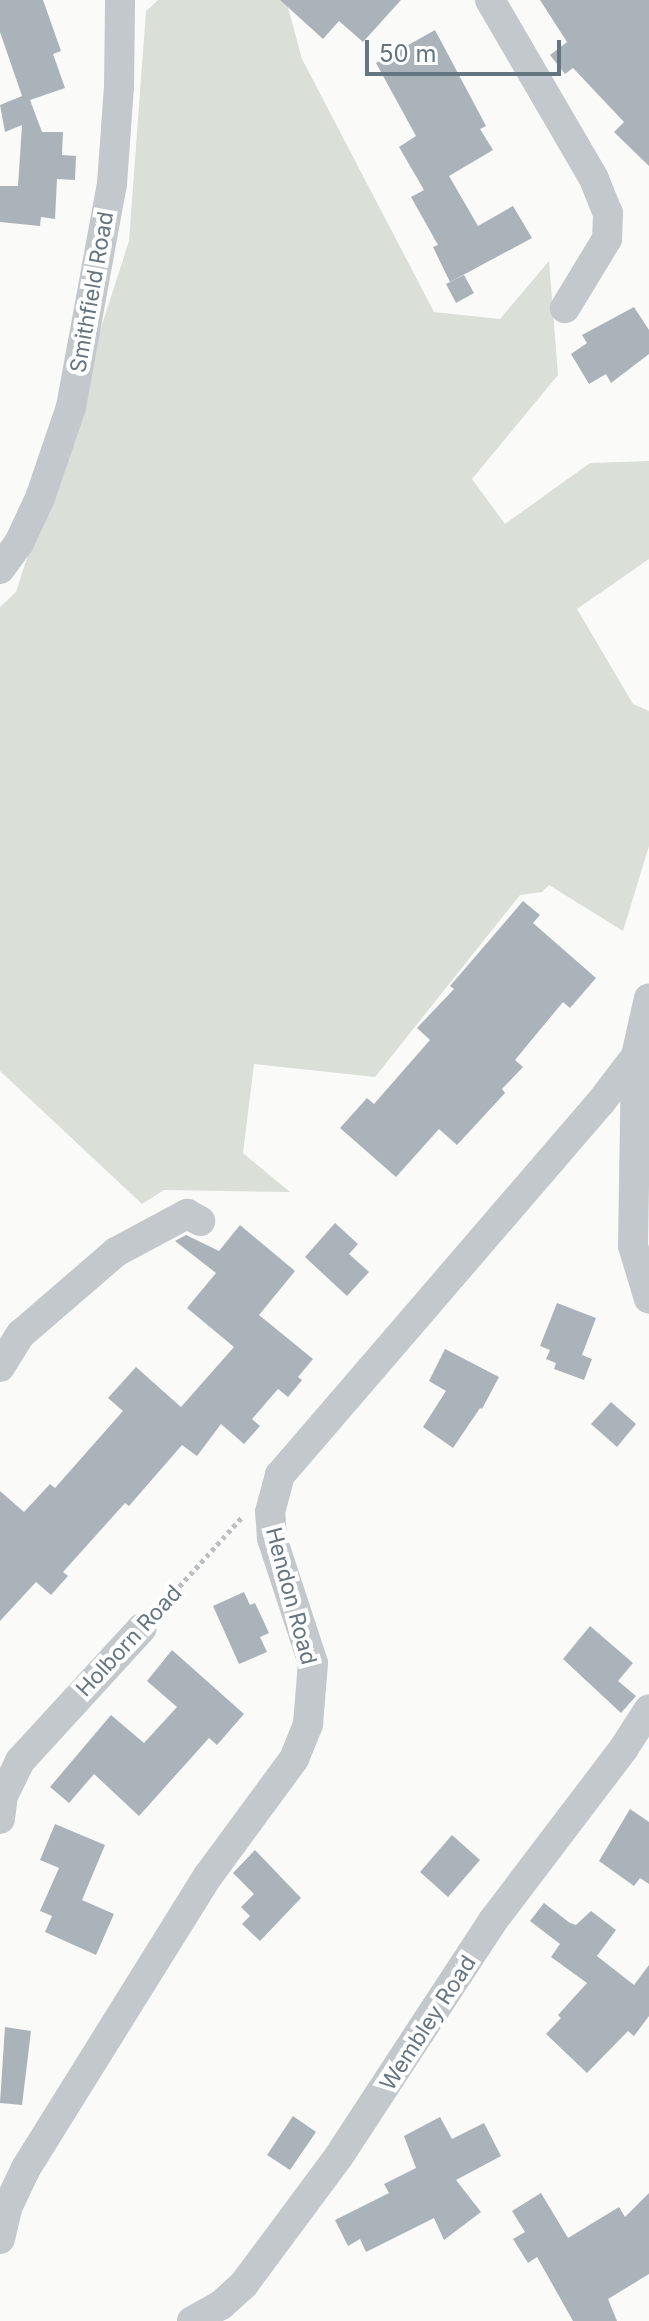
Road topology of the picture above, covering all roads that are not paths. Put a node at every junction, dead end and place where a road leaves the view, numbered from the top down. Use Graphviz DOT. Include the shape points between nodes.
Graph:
graph roads {
  1 [pos="120,0"];
  2 [pos="490,0"];
  3 [pos="565,308"];
  4 [pos="0,569"];
  5 [pos="649,998"];
  6 [pos="636,1056"];
  7 [pos="200,1221"];
  8 [pos="649,1299"];
  9 [pos="0,1367"];
  10 [pos="142,1628"];
  11 [pos="649,1709"];
  12 [pos="0,1819"];
  13 [pos="0,2239"];
  14 [pos="192,2321"];
  1 -- 4 [label="street, Smithfield Road" via="112,184 71,407 40,498"];
  2 -- 3 [label="street" via="594,179 608,213 607,239"];
  5 -- 6 [label="street, Hendon Road"];
  6 -- 8 [label="street" via="633,1246"];
  6 -- 13 [label="street, Hendon Road" via="556,1157 280,1475 270,1512 272,1538 313,1663 308,1724 294,1759 208,1876 26,2168 7,2208"];
  7 -- 9 [label="street" via="187,1214 116,1252 21,1334"];
  10 -- 12 [label="street, Holborn Road" via="20,1761 3,1796"];
  11 -- 14 [label="street, Wembley Road" via="492,1922 339,2156 244,2284"];
}
